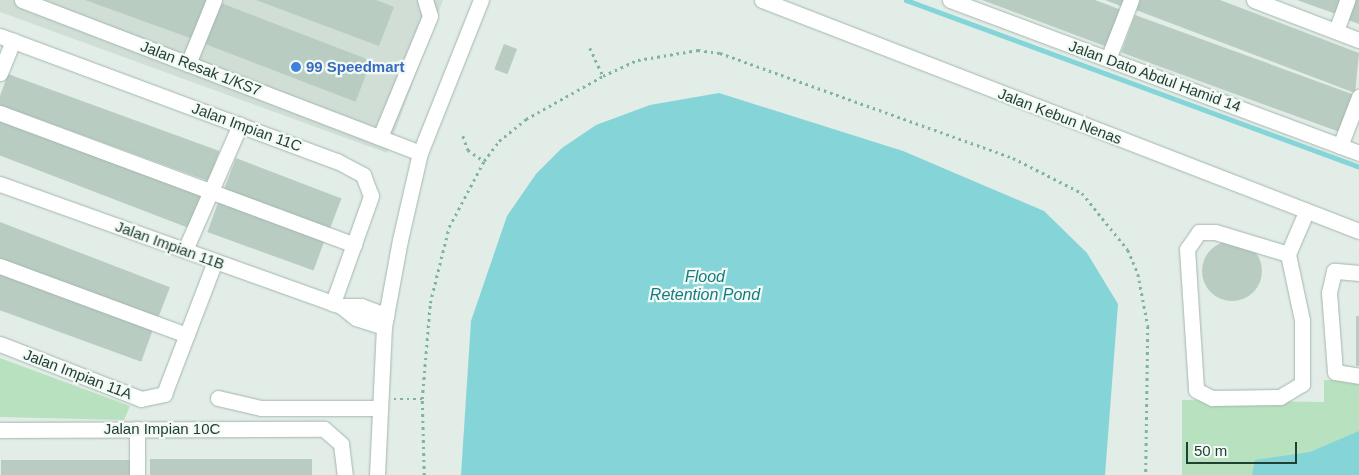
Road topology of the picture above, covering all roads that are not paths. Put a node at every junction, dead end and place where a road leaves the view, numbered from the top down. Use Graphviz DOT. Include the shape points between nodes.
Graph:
graph roads {
  1 [pos="22,0"];
  2 [pos="214,0"];
  3 [pos="425,0"];
  4 [pos="481,0"];
  5 [pos="762,0"];
  6 [pos="950,0"];
  7 [pos="1131,0"];
  8 [pos="1254,0"];
  9 [pos="1347,0"];
  10 [pos="1336,31"];
  11 [pos="6,39"];
  12 [pos="1359,40"];
  13 [pos="1108,59"];
  14 [pos="188,64"];
  15 [pos="0,73"];
  16 [pos="1359,97"];
  17 [pos="0,113"];
  18 [pos="240,125"];
  19 [pos="380,137"];
  20 [pos="1340,146"];
  21 [pos="420,153"];
  22 [pos="1359,153"];
  23 [pos="0,184"];
  24 [pos="211,192"];
  25 [pos="1306,212"];
  26 [pos="1359,230"];
  27 [pos="1292,240"];
  28 [pos="354,245"];
  29 [pos="185,250"];
  30 [pos="215,261"];
  31 [pos="0,266"];
  32 [pos="1359,273"];
  33 [pos="337,305"];
  34 [pos="385,321"];
  35 [pos="187,335"];
  36 [pos="0,344"];
  37 [pos="1359,376"];
  38 [pos="218,398"];
  39 [pos="380,403"];
  40 [pos="137,429"];
  41 [pos="0,430"];
  42 [pos="137,475"];
  43 [pos="345,475"];
  44 [pos="377,475"];
  1 -- 14 [label="street, Jalan Resak 1/KS7"];
  2 -- 14 [label="street"];
  3 -- 19 [label="street" via="430,16"];
  4 -- 21 [label="street"];
  5 -- 25 [label="street, Jalan Kebun Nenas"];
  6 -- 13 [label="street, Jalan Dato Abdul Hamid 14"];
  7 -- 13 [label="street"];
  8 -- 10 [label="street"];
  9 -- 10 [label="street"];
  10 -- 12 [label="street"];
  11 -- 15 [label="street"];
  11 -- 18 [label="street, Jalan Impian 11C"];
  13 -- 20 [label="street, Jalan Dato Abdul Hamid 14"];
  14 -- 19 [label="street, Jalan Resak 1/KS7"];
  16 -- 20 [label="street"];
  17 -- 24 [label="street"];
  18 -- 24 [label="street"];
  18 -- 28 [label="street, Jalan Impian 11C" via="337,160 363,175 371,196"];
  19 -- 21 [label="street, Jalan Resak 1/KS7"];
  20 -- 22 [label="street, Jalan Dato Abdul Hamid 14"];
  21 -- 34 [label="street"];
  23 -- 29 [label="street, Jalan Impian 11B"];
  24 -- 28 [label="street"];
  24 -- 29 [label="street"];
  25 -- 26 [label="street, Jalan Kebun Nenas"];
  25 -- 27 [label="street"];
  27 -- 27 [label="street" via="1199,232 1187,249 1196,390 1212,398 1280,397 1302,384 1302,320"];
  28 -- 33 [label="street, Jalan Impian 11C"];
  29 -- 30 [label="street, Jalan Impian 11B"];
  30 -- 33 [label="street, Jalan Impian 11B"];
  30 -- 35 [label="street, Jalan Impian 11A"];
  31 -- 35 [label="street"];
  32 -- 37 [label="street" via="1334,271 1329,292 1335,372"];
  33 -- 34 [label="street, Jalan Impian 11B" via="361,306"];
  34 -- 39 [label="street"];
  35 -- 36 [label="street, Jalan Impian 11A" via="164,394 141,399"];
  38 -- 39 [label="street" via="260,408"];
  39 -- 44 [label="street"];
  40 -- 41 [label="street, Jalan Impian 10C"];
  40 -- 42 [label="street"];
  40 -- 43 [label="street, Jalan Impian 10C" via="324,429 341,444"];
}
